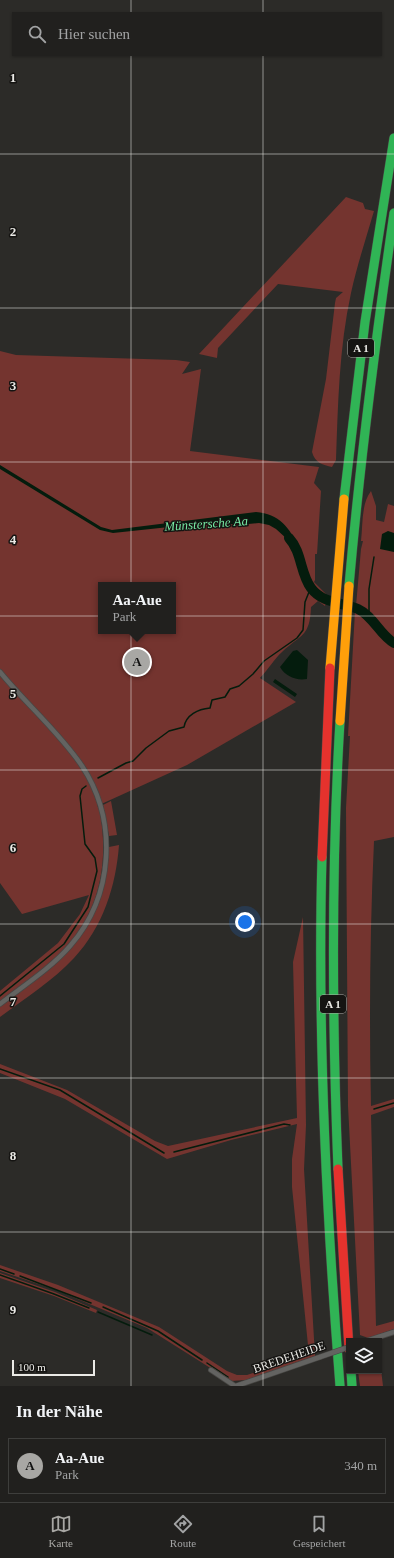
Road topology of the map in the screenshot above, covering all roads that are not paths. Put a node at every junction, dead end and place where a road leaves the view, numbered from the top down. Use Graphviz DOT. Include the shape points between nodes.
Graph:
graph roads {
  1 [pos="394,138"];
  2 [pos="394,213"];
  3 [pos="0,672"];
  4 [pos="0,1004"];
  5 [pos="394,1332"];
  6 [pos="348,1338"];
  7 [pos="375,1338"];
  8 [pos="346,1349"];
  9 [pos="211,1370"];
  10 [pos="351,1374"];
  11 [pos="235,1386"];
  12 [pos="340,1386"];
  13 [pos="352,1386"];
  1 -- 12 [label="highway, A 1" via="358,375 330,658 321,874 320,1035 327,1223"];
  2 -- 6 [label="highway, A 1" via="370,378 350,562 334,840 333,1031 340,1220"];
  3 -- 4 [label="street" via="84,770 99,798 107,842 103,879 88,921 59,958"];
  5 -- 7 [label="street"];
  8 -- 11 [label="street, BREDEHEIDE, bridge"];
  9 -- 11 [label="street, BREDEHEIDE"];
  10 -- 13 [label="highway"];
}
